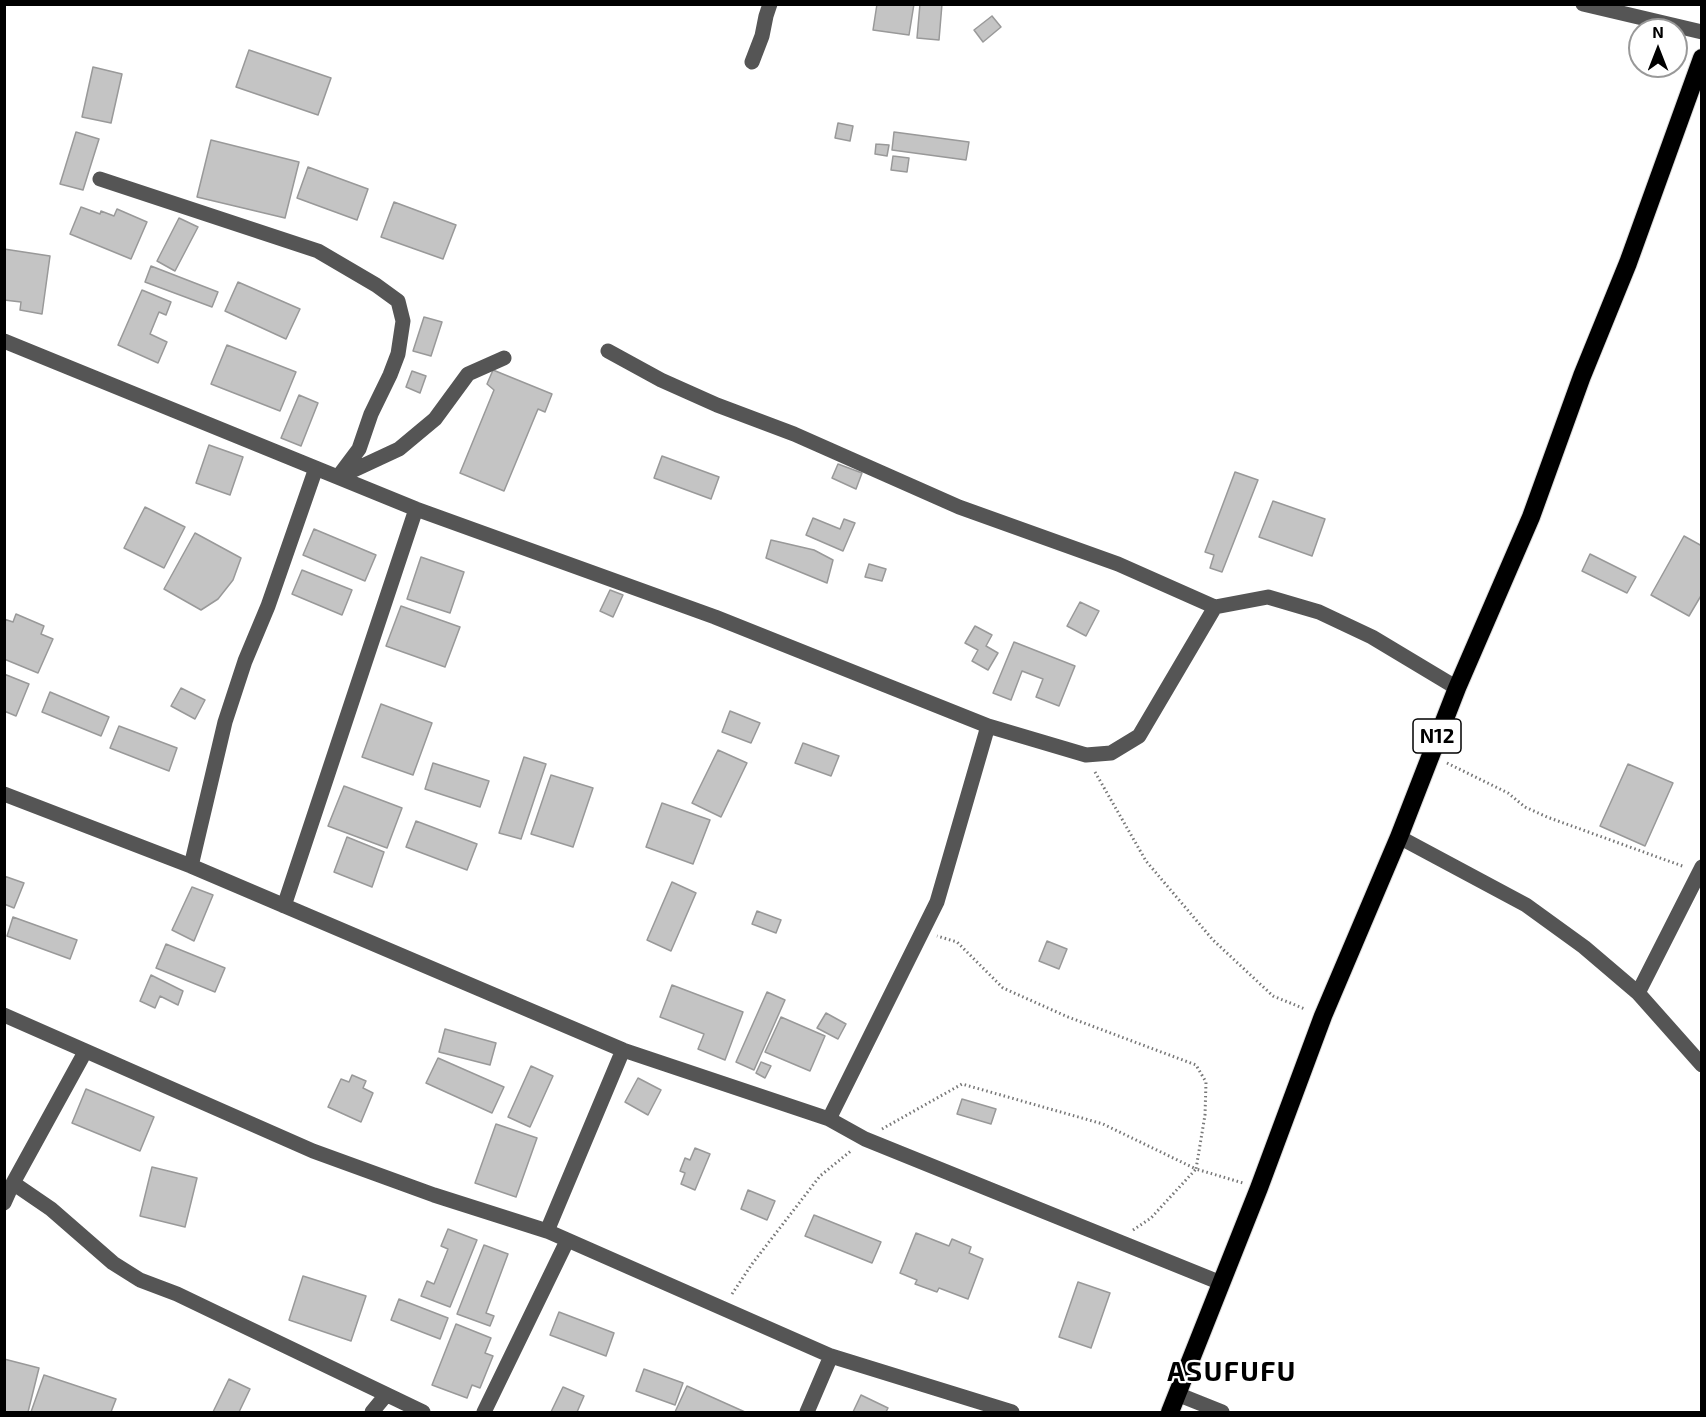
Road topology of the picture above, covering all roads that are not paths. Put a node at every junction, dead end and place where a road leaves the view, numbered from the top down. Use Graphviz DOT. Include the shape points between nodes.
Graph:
graph roads {
  1 [pos="770,4"];
  2 [pos="1582,4"];
  3 [pos="1701,32"];
  4 [pos="1701,58"];
  5 [pos="752,62"];
  6 [pos="100,179"];
  7 [pos="4,341"];
  8 [pos="608,351"];
  9 [pos="504,358"];
  10 [pos="316,468"];
  11 [pos="338,477"];
  12 [pos="416,509"];
  13 [pos="1215,607"];
  14 [pos="1457,688"];
  15 [pos="988,726"];
  16 [pos="4,794"];
  17 [pos="1399,837"];
  18 [pos="191,866"];
  19 [pos="1700,870"];
  20 [pos="284,906"];
  21 [pos="1638,993"];
  22 [pos="4,1015"];
  23 [pos="623,1050"];
  24 [pos="85,1052"];
  25 [pos="1701,1065"];
  26 [pos="829,1119"];
  27 [pos="13,1183"];
  28 [pos="4,1203"];
  29 [pos="547,1231"];
  30 [pos="567,1241"];
  31 [pos="1221,1283"];
  32 [pos="831,1356"];
  33 [pos="1177,1394"];
  34 [pos="386,1395"];
  35 [pos="372,1413"];
  36 [pos="423,1413"];
  37 [pos="484,1413"];
  38 [pos="807,1413"];
  39 [pos="1012,1413"];
  40 [pos="1170,1413"];
  41 [pos="1222,1413"];
  1 -- 5 [label="street"];
  2 -- 3 [label="street"];
  4 -- 14 [label="highway, N12" via="1531,517"];
  6 -- 11 [label="street" via="318,251 398,301 403,321 398,354 359,449"];
  7 -- 10 [label="street"];
  8 -- 13 [label="street" via="717,405 794,434 959,507 1118,564"];
  9 -- 11 [label="street" via="468,374 435,419 399,449"];
  10 -- 11 [label="street"];
  10 -- 18 [label="street" via="225,722"];
  11 -- 12 [label="street"];
  12 -- 15 [label="street" via="715,617"];
  12 -- 20 [label="street"];
  13 -- 14 [label="street" via="1268,597 1319,612 1372,637"];
  13 -- 15 [label="street" via="1139,736 1111,753 1086,754"];
  14 -- 17 [label="highway, N12"];
  15 -- 26 [label="street" via="937,902"];
  16 -- 18 [label="street"];
  17 -- 21 [label="street" via="1526,905"];
  17 -- 31 [label="highway, N12" via="1323,1016"];
  18 -- 20 [label="street"];
  19 -- 21 [label="street"];
  20 -- 23 [label="street"];
  21 -- 25 [label="street"];
  22 -- 24 [label="street"];
  23 -- 26 [label="street"];
  23 -- 29 [label="street"];
  24 -- 27 [label="street"];
  24 -- 29 [label="street" via="313,1151"];
  26 -- 31 [label="street" via="865,1139"];
  27 -- 28 [label="street"];
  27 -- 34 [label="street" via="140,1280"];
  29 -- 30 [label="street"];
  30 -- 32 [label="street"];
  30 -- 37 [label="street"];
  31 -- 33 [label="highway, N12"];
  32 -- 38 [label="street"];
  32 -- 39 [label="street"];
  33 -- 40 [label="highway, N12"];
  33 -- 41 [label="street"];
  34 -- 35 [label="street"];
  34 -- 36 [label="street"];
}
